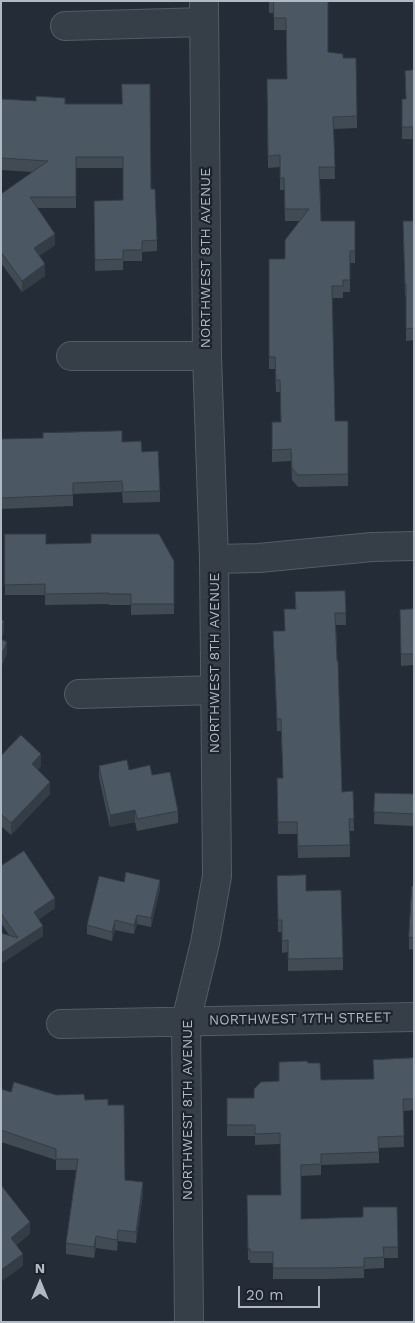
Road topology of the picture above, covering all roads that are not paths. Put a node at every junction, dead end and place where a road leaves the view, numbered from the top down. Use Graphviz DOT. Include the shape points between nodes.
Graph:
graph roads {
  1 [pos="204,12"];
  2 [pos="65,26"];
  3 [pos="71,356"];
  4 [pos="207,356"];
  5 [pos="414,546"];
  6 [pos="214,559"];
  7 [pos="215,690"];
  8 [pos="79,694"];
  9 [pos="414,1017"];
  10 [pos="186,1021"];
  11 [pos="61,1024"];
  12 [pos="189,1322"];
  1 -- 2 [label="street"];
  1 -- 4 [label="street, NORTHWEST 8TH AVENUE"];
  3 -- 4 [label="street"];
  4 -- 6 [label="street, NORTHWEST 8TH AVENUE"];
  5 -- 6 [label="street"];
  6 -- 7 [label="street, NORTHWEST 8TH AVENUE"];
  7 -- 8 [label="street"];
  7 -- 10 [label="street, NORTHWEST 8TH AVENUE" via="217,876"];
  9 -- 10 [label="street, NORTHWEST 17TH STREET"];
  10 -- 11 [label="street, NORTHWEST 17TH STREET"];
  10 -- 12 [label="street, NORTHWEST 8TH AVENUE"];
}
